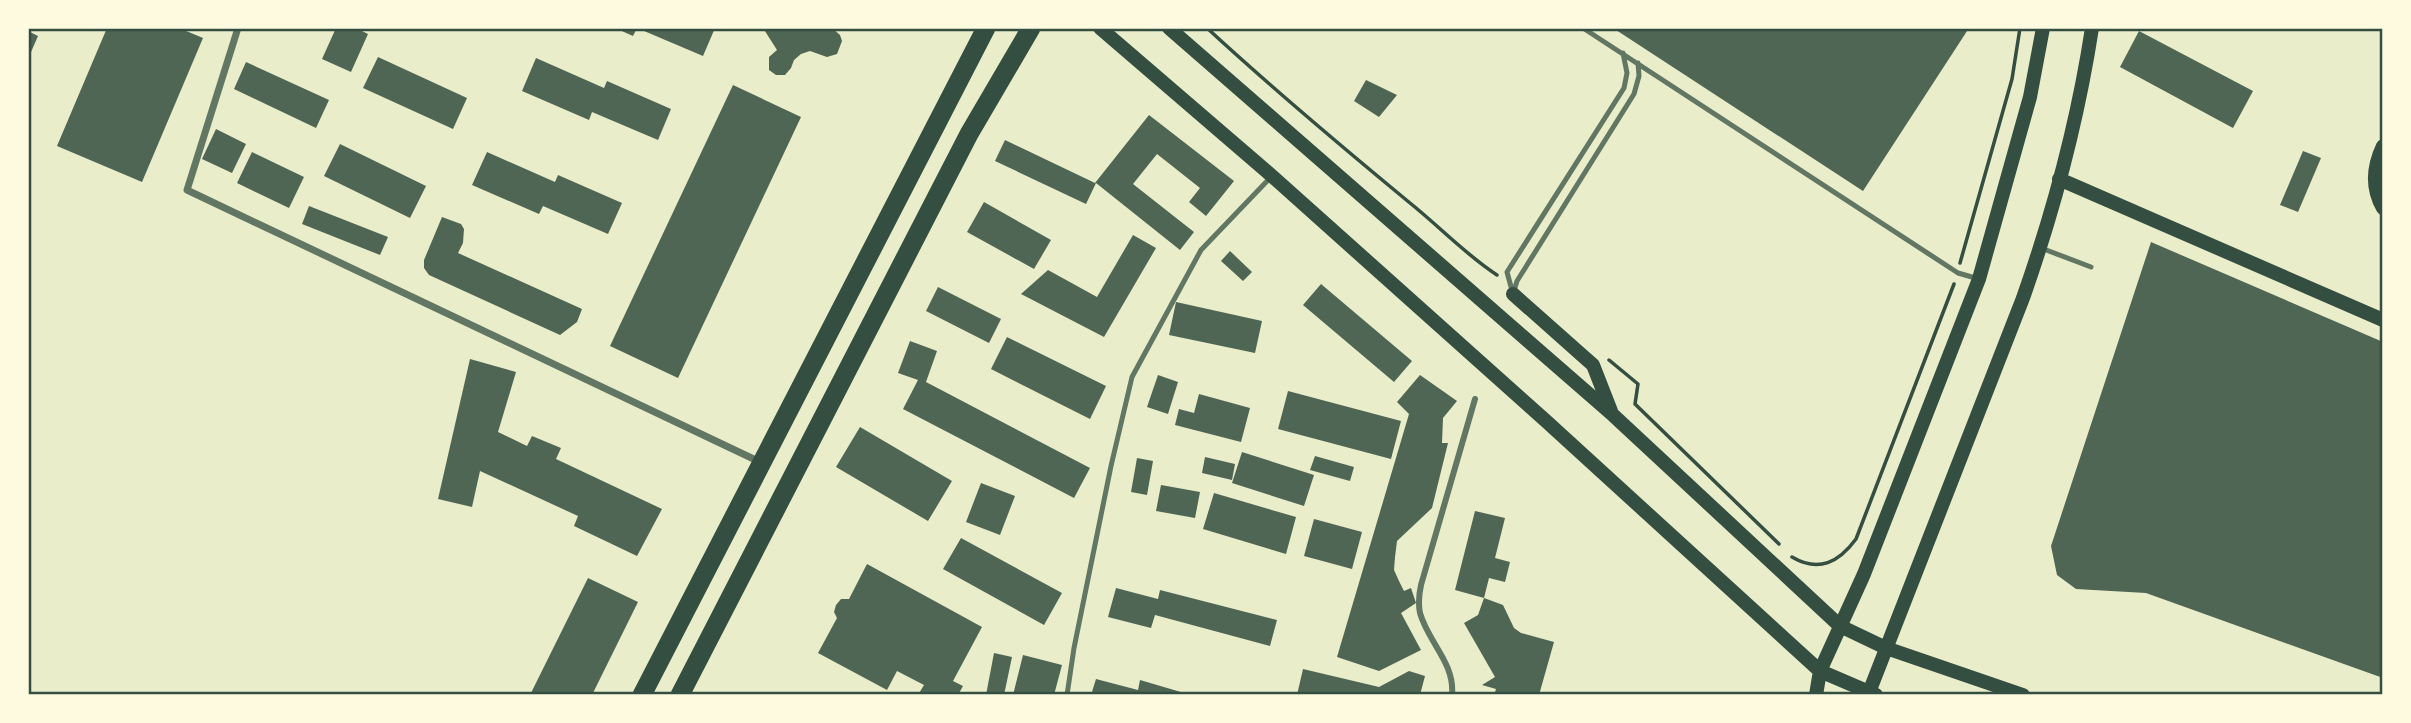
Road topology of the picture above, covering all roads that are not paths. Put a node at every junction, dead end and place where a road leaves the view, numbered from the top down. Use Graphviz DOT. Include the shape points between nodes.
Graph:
graph roads {
  1 [pos="238,28"];
  2 [pos="986,28"];
  3 [pos="1031,28"];
  4 [pos="1100,28"];
  5 [pos="1169,28"];
  6 [pos="1583,28"];
  7 [pos="2043,28"];
  8 [pos="2092,28"];
  9 [pos="1623,53"];
  10 [pos="1638,63"];
  11 [pos="2383,146"];
  12 [pos="1272,176"];
  13 [pos="2059,179"];
  14 [pos="2383,208"];
  15 [pos="2041,248"];
  16 [pos="2091,267"];
  17 [pos="1979,279"];
  18 [pos="1510,288"];
  19 [pos="2383,320"];
  20 [pos="1475,399"];
  21 [pos="1612,415"];
  22 [pos="760,463"];
  23 [pos="1840,626"];
  24 [pos="1886,648"];
  25 [pos="1820,671"];
  26 [pos="1871,694"];
  27 [pos="642,695"];
  28 [pos="680,695"];
  29 [pos="1067,695"];
  30 [pos="1452,695"];
  31 [pos="1816,695"];
  32 [pos="2023,695"];
  1 -- 22 [label="street" via="187,190"];
  2 -- 22 [label="highway"];
  3 -- 28 [label="highway" via="969,134"];
  4 -- 12 [label="main road"];
  5 -- 21 [label="main road"];
  6 -- 9 [label="lane"];
  7 -- 17 [label="main road" via="2030,97"];
  8 -- 13 [label="main road"];
  9 -- 10 [label="lane"];
  9 -- 18 [label="lane" via="1624,88 1507,272"];
  10 -- 17 [label="lane" via="1958,272"];
  10 -- 18 [label="lane" via="1634,94"];
  11 -- 14 [label="main road" via="2374,173 2374,188"];
  12 -- 25 [label="main road"];
  12 -- 29 [label="lane" via="1201,250 1132,377"];
  13 -- 15 [label="main road"];
  13 -- 19 [label="main road"];
  15 -- 16 [label="lane"];
  15 -- 24 [label="main road"];
  17 -- 23 [label="main road"];
  18 -- 21 [label="main road" via="1593,365"];
  20 -- 30 [label="street" via="1418,602 1451,674"];
  21 -- 23 [label="main road"];
  22 -- 27 [label="highway"];
  23 -- 24 [label="main road"];
  23 -- 25 [label="main road"];
  24 -- 26 [label="main road"];
  24 -- 32 [label="main road"];
  25 -- 26 [label="main road"];
  25 -- 31 [label="main road"];
}
